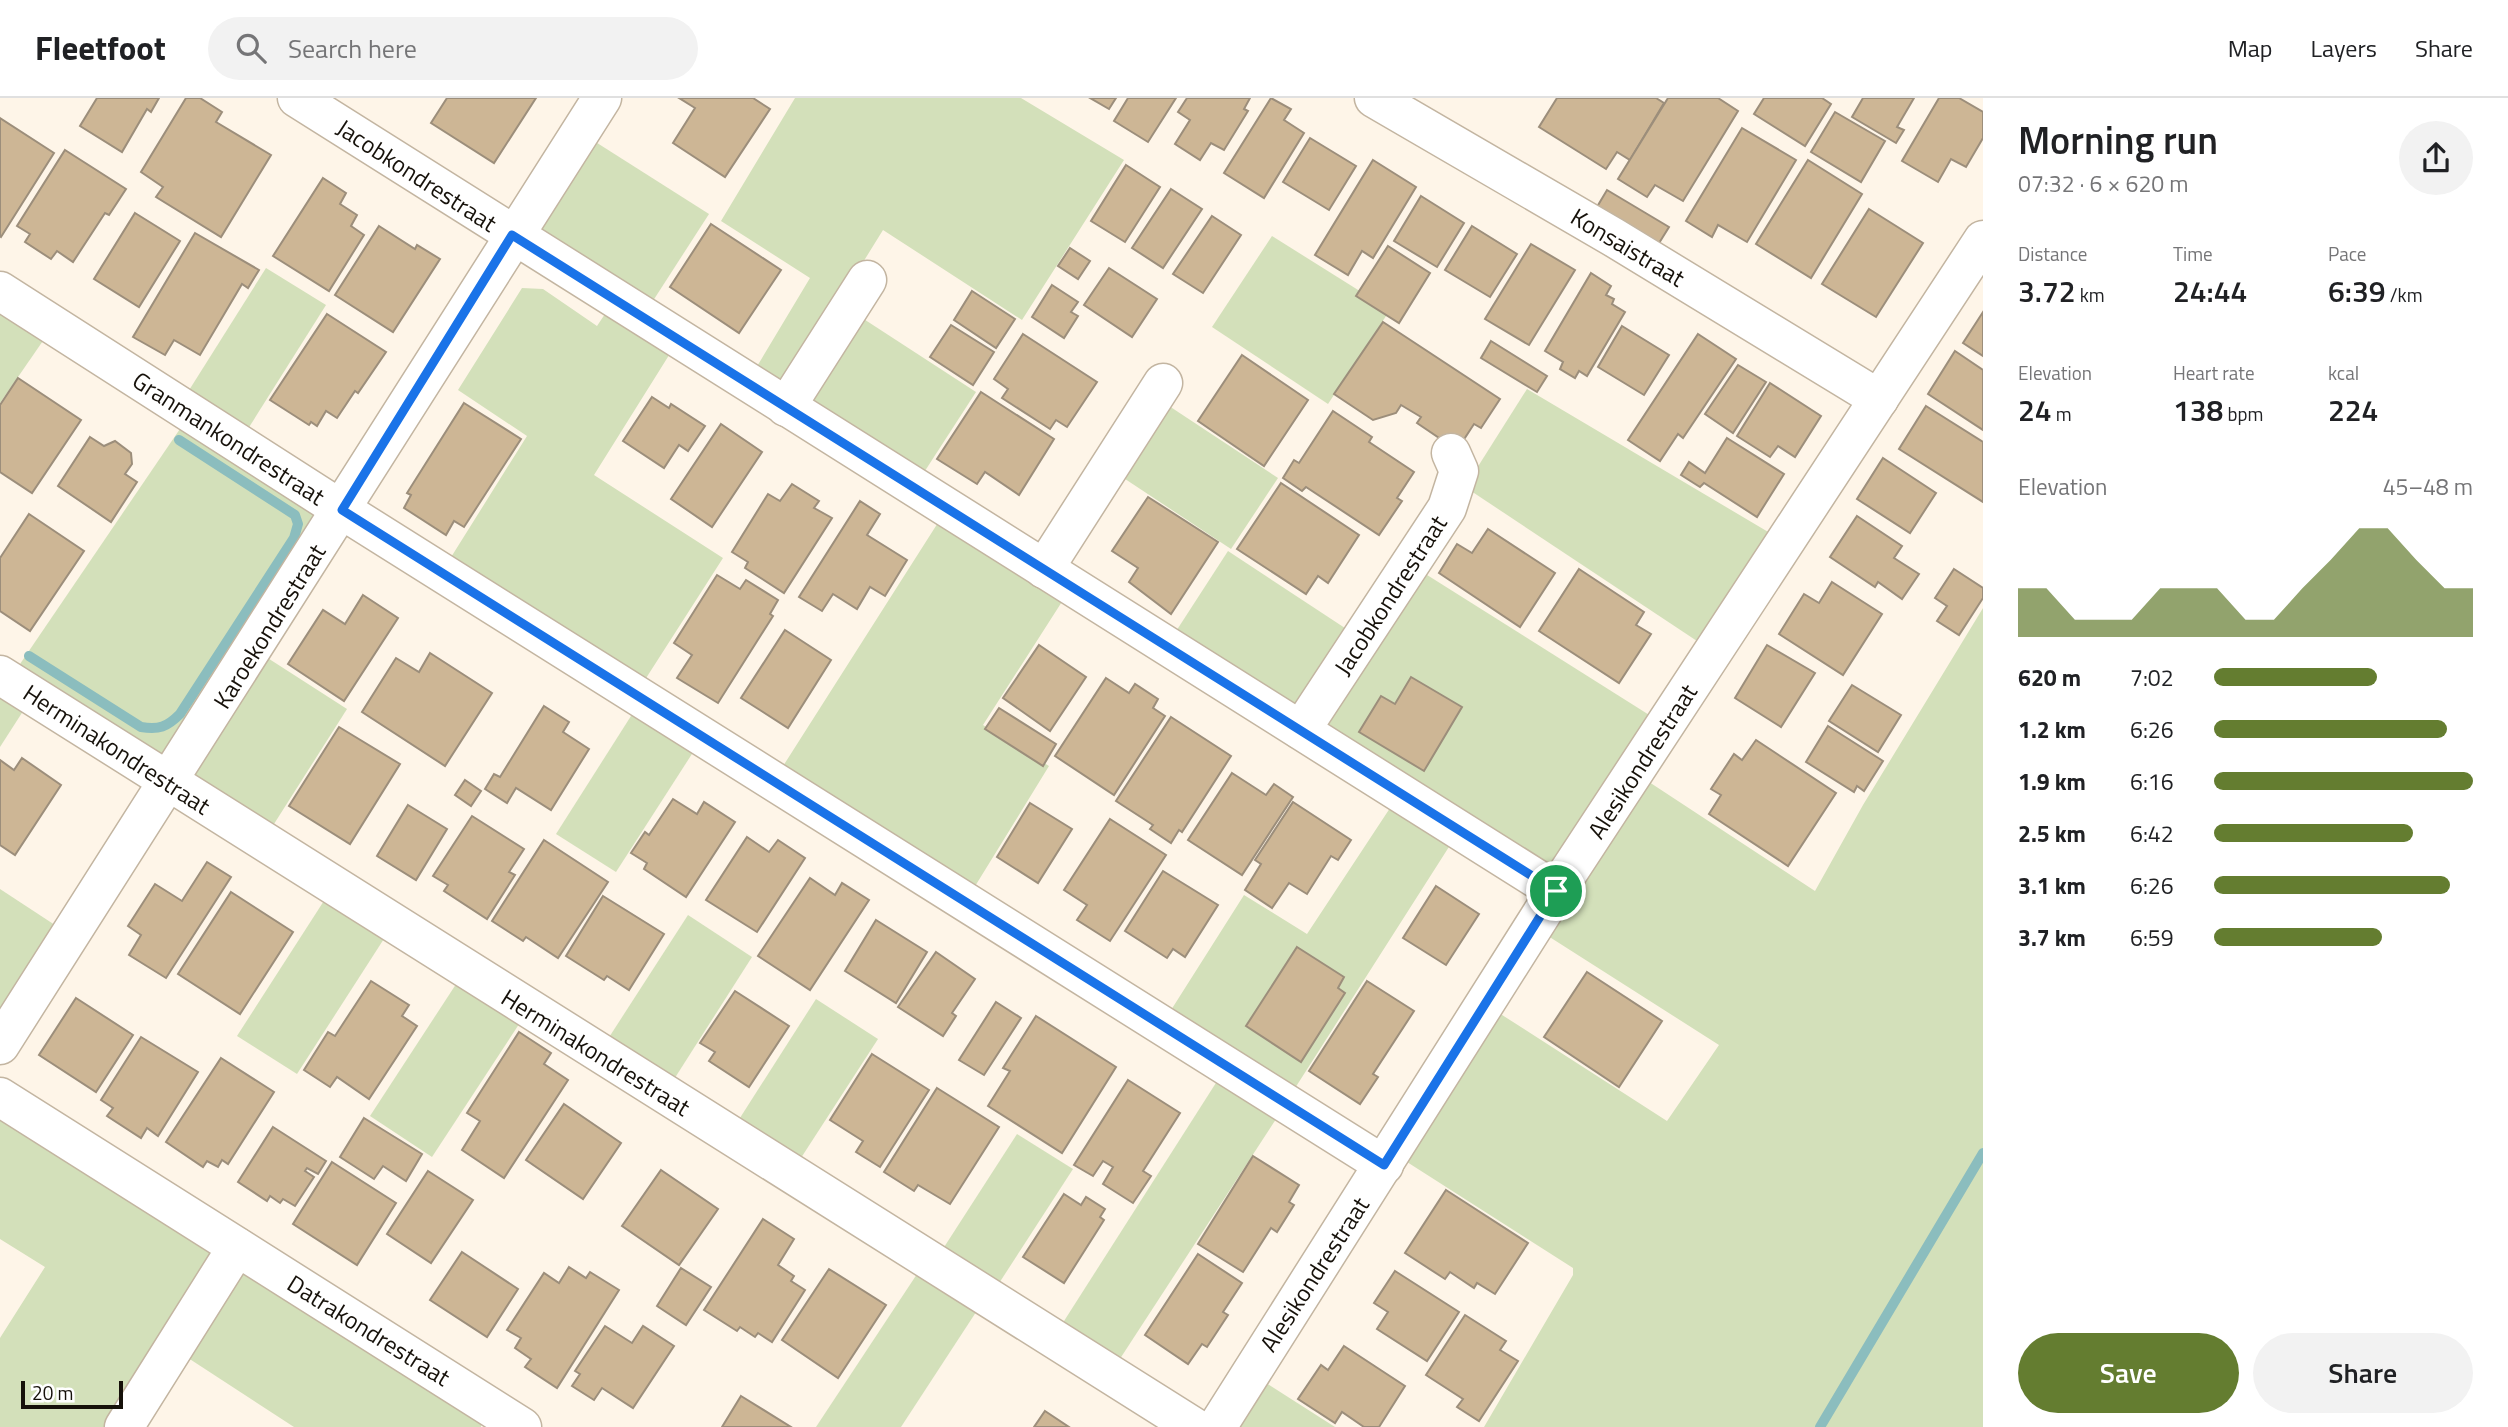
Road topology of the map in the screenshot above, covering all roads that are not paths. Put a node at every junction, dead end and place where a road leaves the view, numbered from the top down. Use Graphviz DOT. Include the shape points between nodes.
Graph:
graph roads {
  1 [pos="297,98"];
  2 [pos="602,98"];
  3 [pos="1374,98"];
  4 [pos="512,235"];
  5 [pos="1983,240"];
  6 [pos="867,280"];
  7 [pos="0,291"];
  8 [pos="1163,383"];
  9 [pos="1879,399"];
  10 [pos="786,407"];
  11 [pos="1451,453"];
  12 [pos="342,510"];
  13 [pos="1044,569"];
  14 [pos="0,675"];
  15 [pos="1301,730"];
  16 [pos="169,783"];
  17 [pos="1556,891"];
  18 [pos="0,1045"];
  19 [pos="0,1097"];
  20 [pos="1384,1165"];
  21 [pos="237,1247"];
  22 [pos="505,1423"];
  23 [pos="124,1427"];
  24 [pos="1194,1427"];
  25 [pos="1216,1427"];
  1 -- 4 [label="street, Jacobkondrestraat"];
  2 -- 4 [label="street, Karoekondrestraat"];
  3 -- 9 [label="street, Konsaistraat"];
  4 -- 10 [label="street, Jacobkondrestraat"];
  4 -- 12 [label="street, Karoekondrestraat"];
  5 -- 9 [label="street, Alesikondrestraat"];
  6 -- 10 [label="street"];
  7 -- 12 [label="street, Granmankondrestraat"];
  8 -- 13 [label="street"];
  9 -- 17 [label="street, Alesikondrestraat"];
  10 -- 13 [label="street, Jacobkondrestraat"];
  11 -- 15 [label="street, Jacobkondrestraat" via="1459,471 1447,508"];
  12 -- 16 [label="street, Karoekondrestraat"];
  12 -- 20 [label="street, Granmankondrestraat"];
  13 -- 15 [label="street, Jacobkondrestraat"];
  14 -- 16 [label="street, Herminakondrestraat"];
  15 -- 17 [label="street, Jacobkondrestraat"];
  16 -- 18 [label="street, Karoekondrestraat"];
  16 -- 24 [label="street, Herminakondrestraat"];
  17 -- 20 [label="street, Alesikondrestraat"];
  19 -- 21 [label="street, Datrakondrestraat"];
  20 -- 25 [label="street, Alesikondrestraat"];
  21 -- 22 [label="street, Datrakondrestraat"];
  21 -- 23 [label="street"];
}
